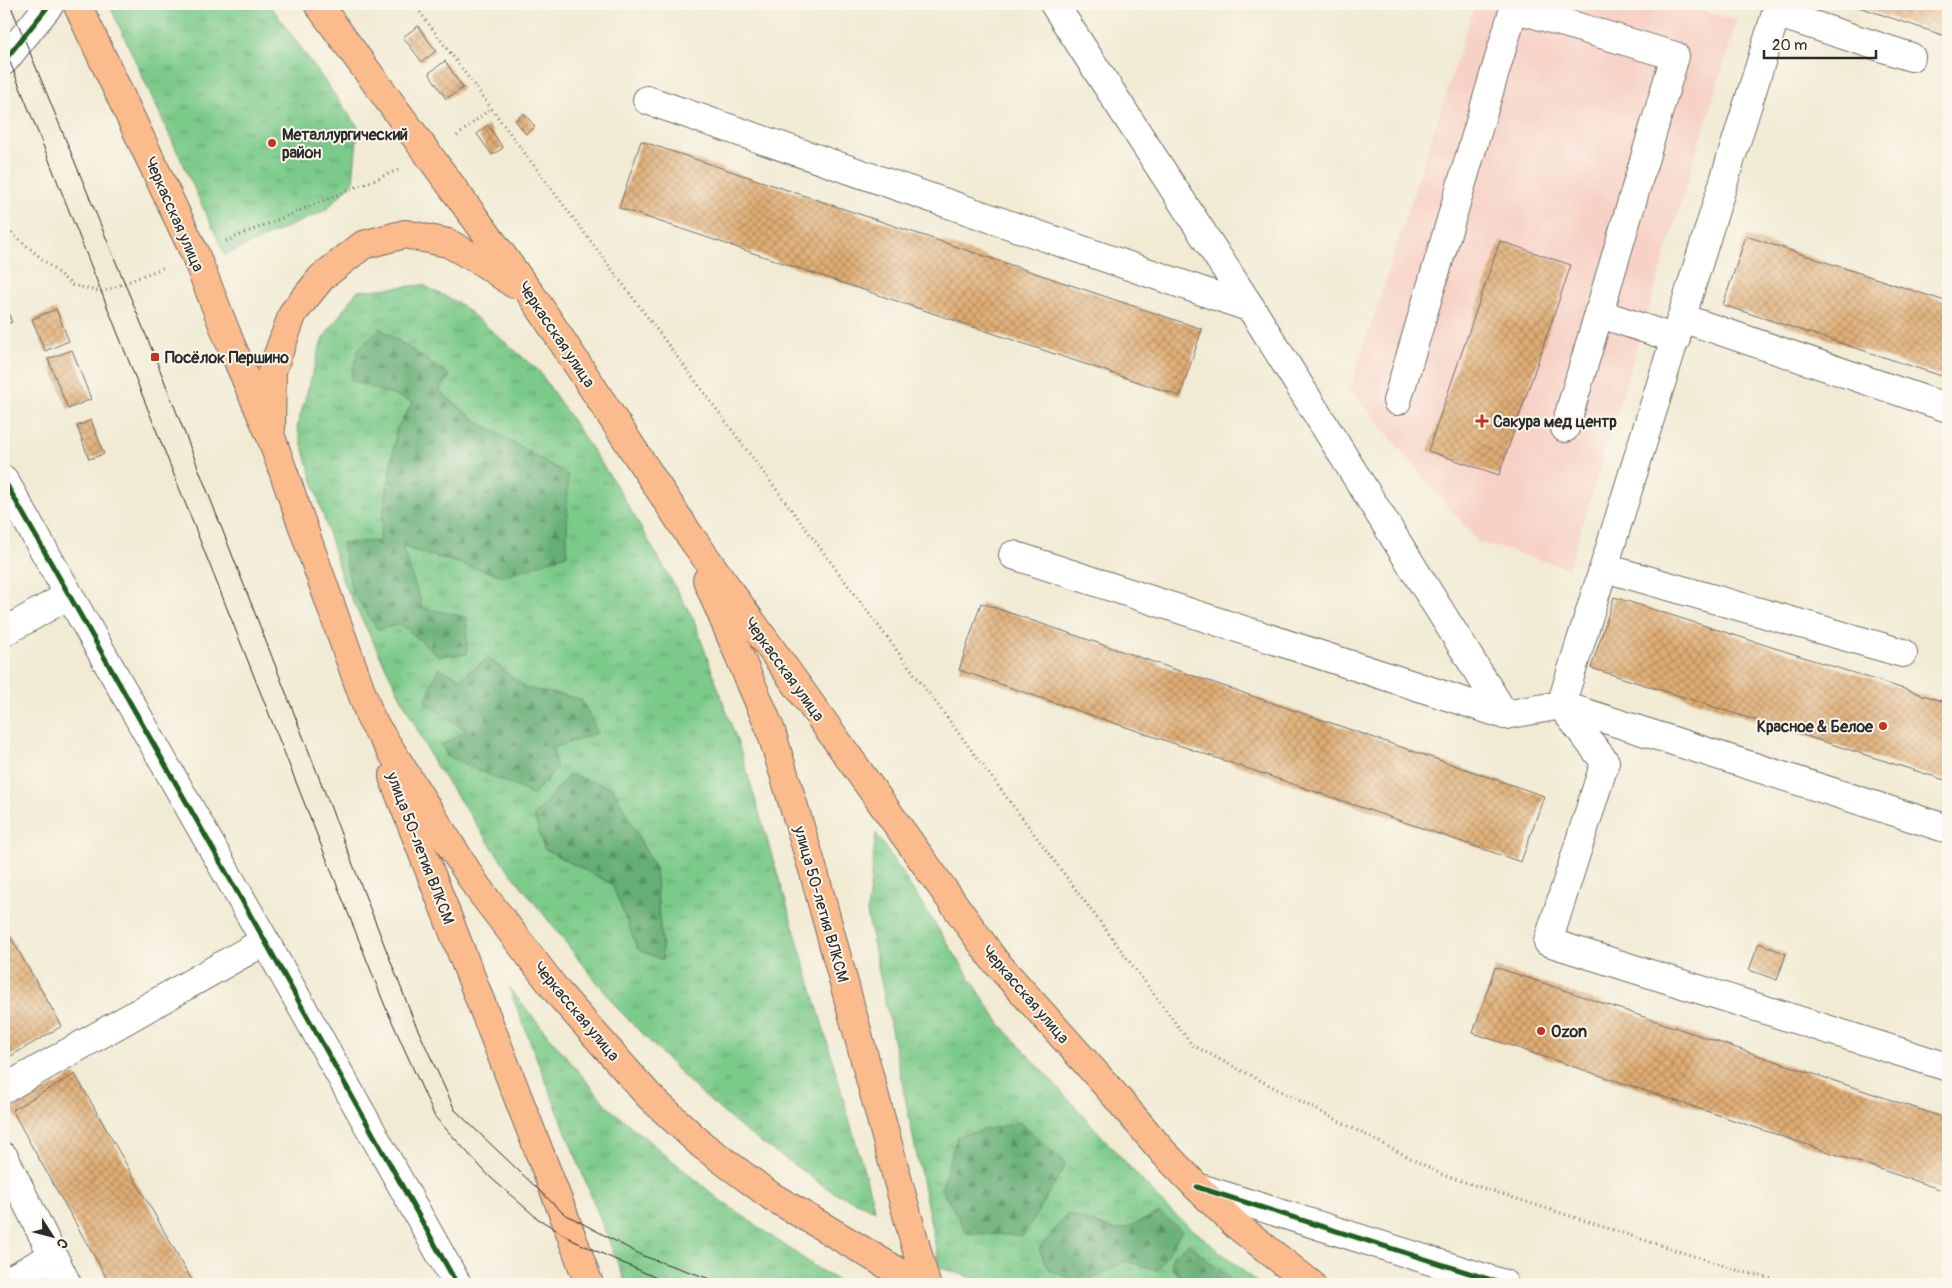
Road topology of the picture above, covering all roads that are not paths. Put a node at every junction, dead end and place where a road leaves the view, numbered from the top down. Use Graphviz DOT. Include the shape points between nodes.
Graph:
graph roads {
  1 [pos="50,4"];
  2 [pos="77,4"];
  3 [pos="318,4"];
  4 [pos="1054,4"];
  5 [pos="1778,8"];
  6 [pos="1911,57"];
  7 [pos="4,61"];
  8 [pos="647,100"];
  9 [pos="535,300"];
  10 [pos="1251,308"];
  11 [pos="1598,313"];
  12 [pos="1679,328"];
  13 [pos="1397,401"];
  14 [pos="1948,408"];
  15 [pos="1565,428"];
  16 [pos="271,436"];
  17 [pos="4,480"];
  18 [pos="688,533"];
  19 [pos="1013,555"];
  20 [pos="1604,568"];
  21 [pos="69,595"];
  22 [pos="4,632"];
  23 [pos="1902,652"];
  24 [pos="1562,705"];
  25 [pos="1504,715"];
  26 [pos="371,720"];
  27 [pos="1948,829"];
  28 [pos="265,941"];
  29 [pos="1948,1067"];
  30 [pos="4,1089"];
  31 [pos="4,1157"];
  32 [pos="1197,1187"];
  33 [pos="53,1256"];
  34 [pos="4,1283"];
  35 [pos="67,1284"];
  36 [pos="457,1284"];
  37 [pos="589,1284"];
  38 [pos="919,1284"];
  39 [pos="926,1284"];
  40 [pos="1311,1284"];
  41 [pos="1504,1284"];
  1 -- 7 [label="street"];
  2 -- 16 [label="main road, Черкасская улица" via="194,254"];
  3 -- 9 [label="main road, Черкасская улица"];
  4 -- 10 [label="street"];
  5 -- 6 [label="street"];
  5 -- 12 [label="street"];
  8 -- 10 [label="street"];
  9 -- 16 [label="main road" via="484,262 448,243 405,234 363,245 322,277 293,313 272,370"];
  9 -- 18 [label="main road, Черкасская улица"];
  10 -- 25 [label="street"];
  11 -- 12 [label="street"];
  11 -- 13 [label="street" via="1675,56 1514,8"];
  11 -- 15 [label="street"];
  12 -- 14 [label="street"];
  12 -- 20 [label="street"];
  16 -- 26 [label="main road, Черкасская улица"];
  17 -- 21 [label="street"];
  18 -- 32 [label="main road, Черкасская улица" via="994,960"];
  18 -- 39 [label="main road, улица 50-летия ВЛКСМ" via="770,728 814,873"];
  19 -- 25 [label="street"];
  20 -- 23 [label="street"];
  20 -- 24 [label="street"];
  21 -- 22 [label="street"];
  21 -- 28 [label="street"];
  24 -- 25 [label="street"];
  24 -- 27 [label="street"];
  24 -- 29 [label="street" via="1605,762 1548,942"];
  26 -- 37 [label="main road, улица 50-летия ВЛКСМ"];
  26 -- 38 [label="main road, Черкасская улица" via="477,887 559,994 649,1096 702,1144 771,1196"];
  28 -- 30 [label="street"];
  28 -- 36 [label="street"];
  31 -- 33 [label="street"];
  32 -- 40 [label="main road, Черкасская улица" via="1235,1224"];
  32 -- 41 [label="street"];
  33 -- 34 [label="street"];
  33 -- 35 [label="street"];
}
